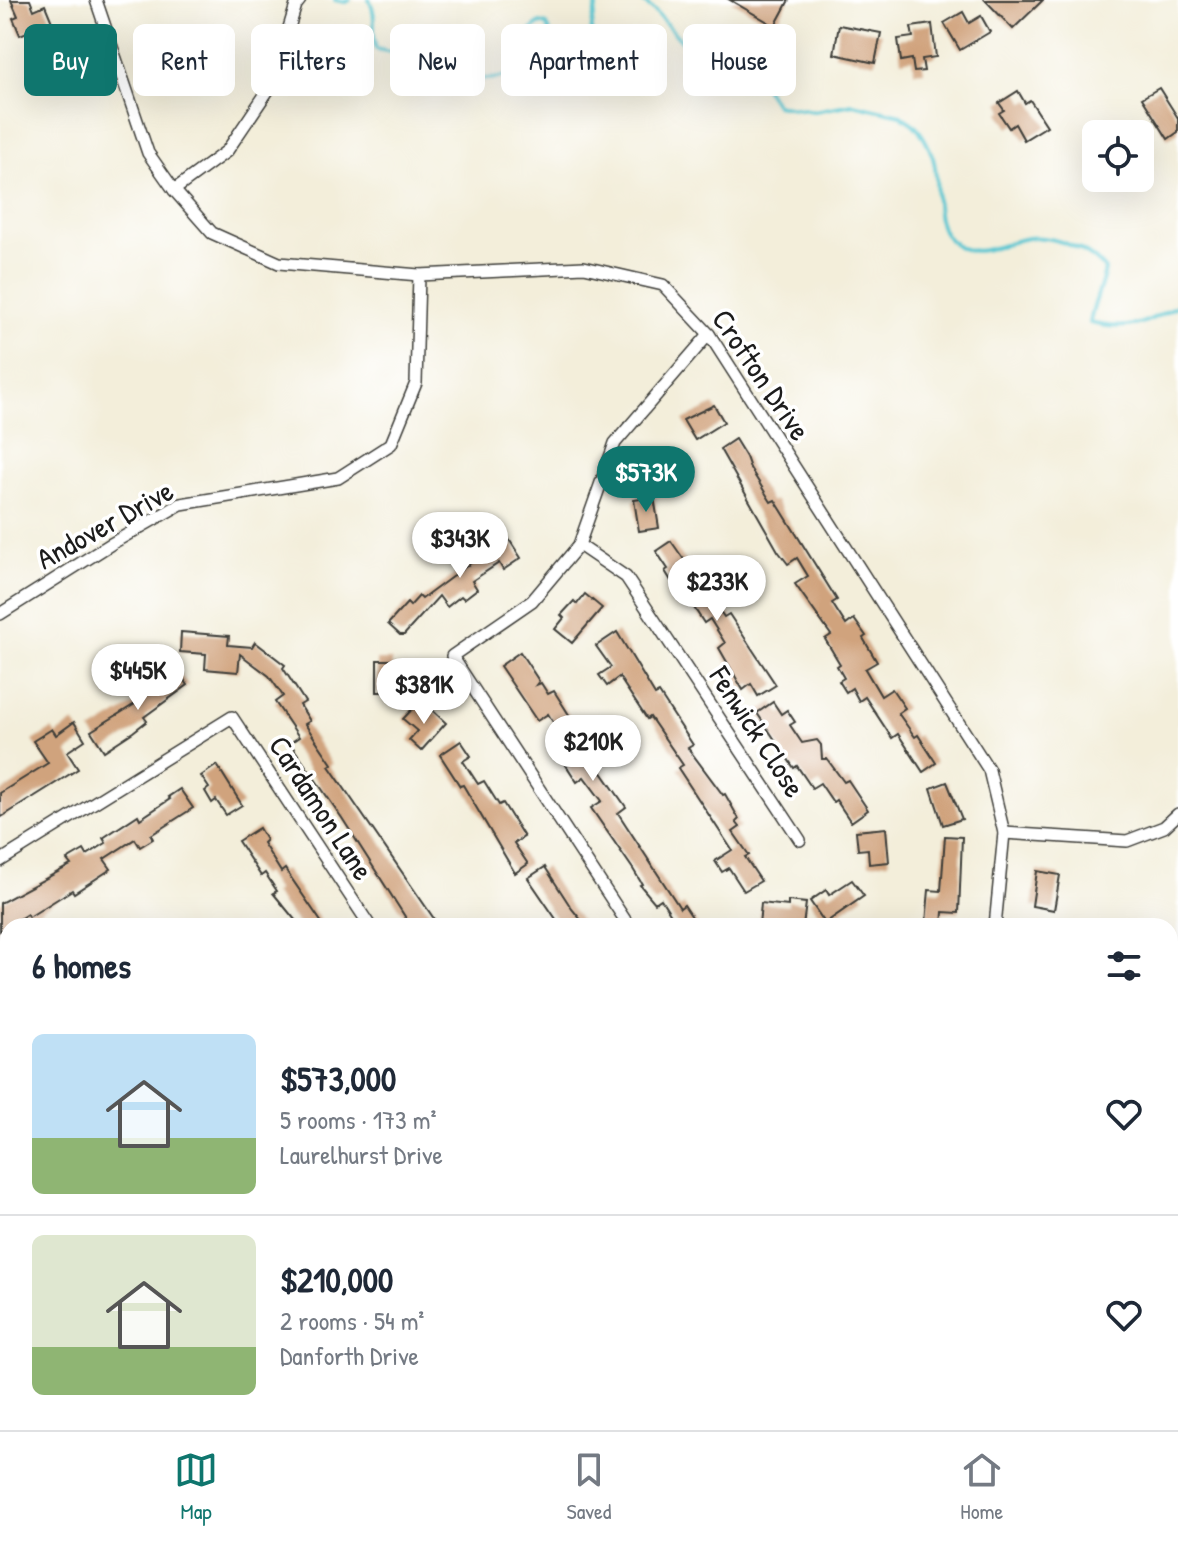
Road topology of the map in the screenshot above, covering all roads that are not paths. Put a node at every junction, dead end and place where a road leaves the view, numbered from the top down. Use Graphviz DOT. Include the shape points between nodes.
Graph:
graph roads {
  1 [pos="96,0"];
  2 [pos="299,1"];
  3 [pos="174,190"];
  4 [pos="419,275"];
  5 [pos="709,334"];
  6 [pos="579,545"];
  7 [pos="0,614"];
  8 [pos="1178,814"];
  9 [pos="1004,833"];
  10 [pos="800,840"];
  11 [pos="0,861"];
  12 [pos="365,918"];
  13 [pos="624,918"];
  14 [pos="996,918"];
  1 -- 3 [label="street, Crofton Drive" via="148,153"];
  2 -- 3 [label="street" via="271,86 227,151"];
  3 -- 4 [label="street, Crofton Drive" via="212,233 279,263"];
  4 -- 5 [label="street, Crofton Drive" via="584,267 663,285"];
  4 -- 7 [label="street, Andover Drive" via="416,383 391,444 338,478 181,504"];
  5 -- 6 [label="street" via="615,443"];
  5 -- 9 [label="street, Crofton Drive" via="989,770"];
  6 -- 10 [label="street, Fenwick Close" via="626,577"];
  6 -- 13 [label="street" via="532,601 452,656"];
  8 -- 9 [label="street" via="1164,827 1127,841"];
  9 -- 14 [label="street, Crofton Drive"];
  11 -- 12 [label="street, Cardamon Lane" via="232,717"];
}
